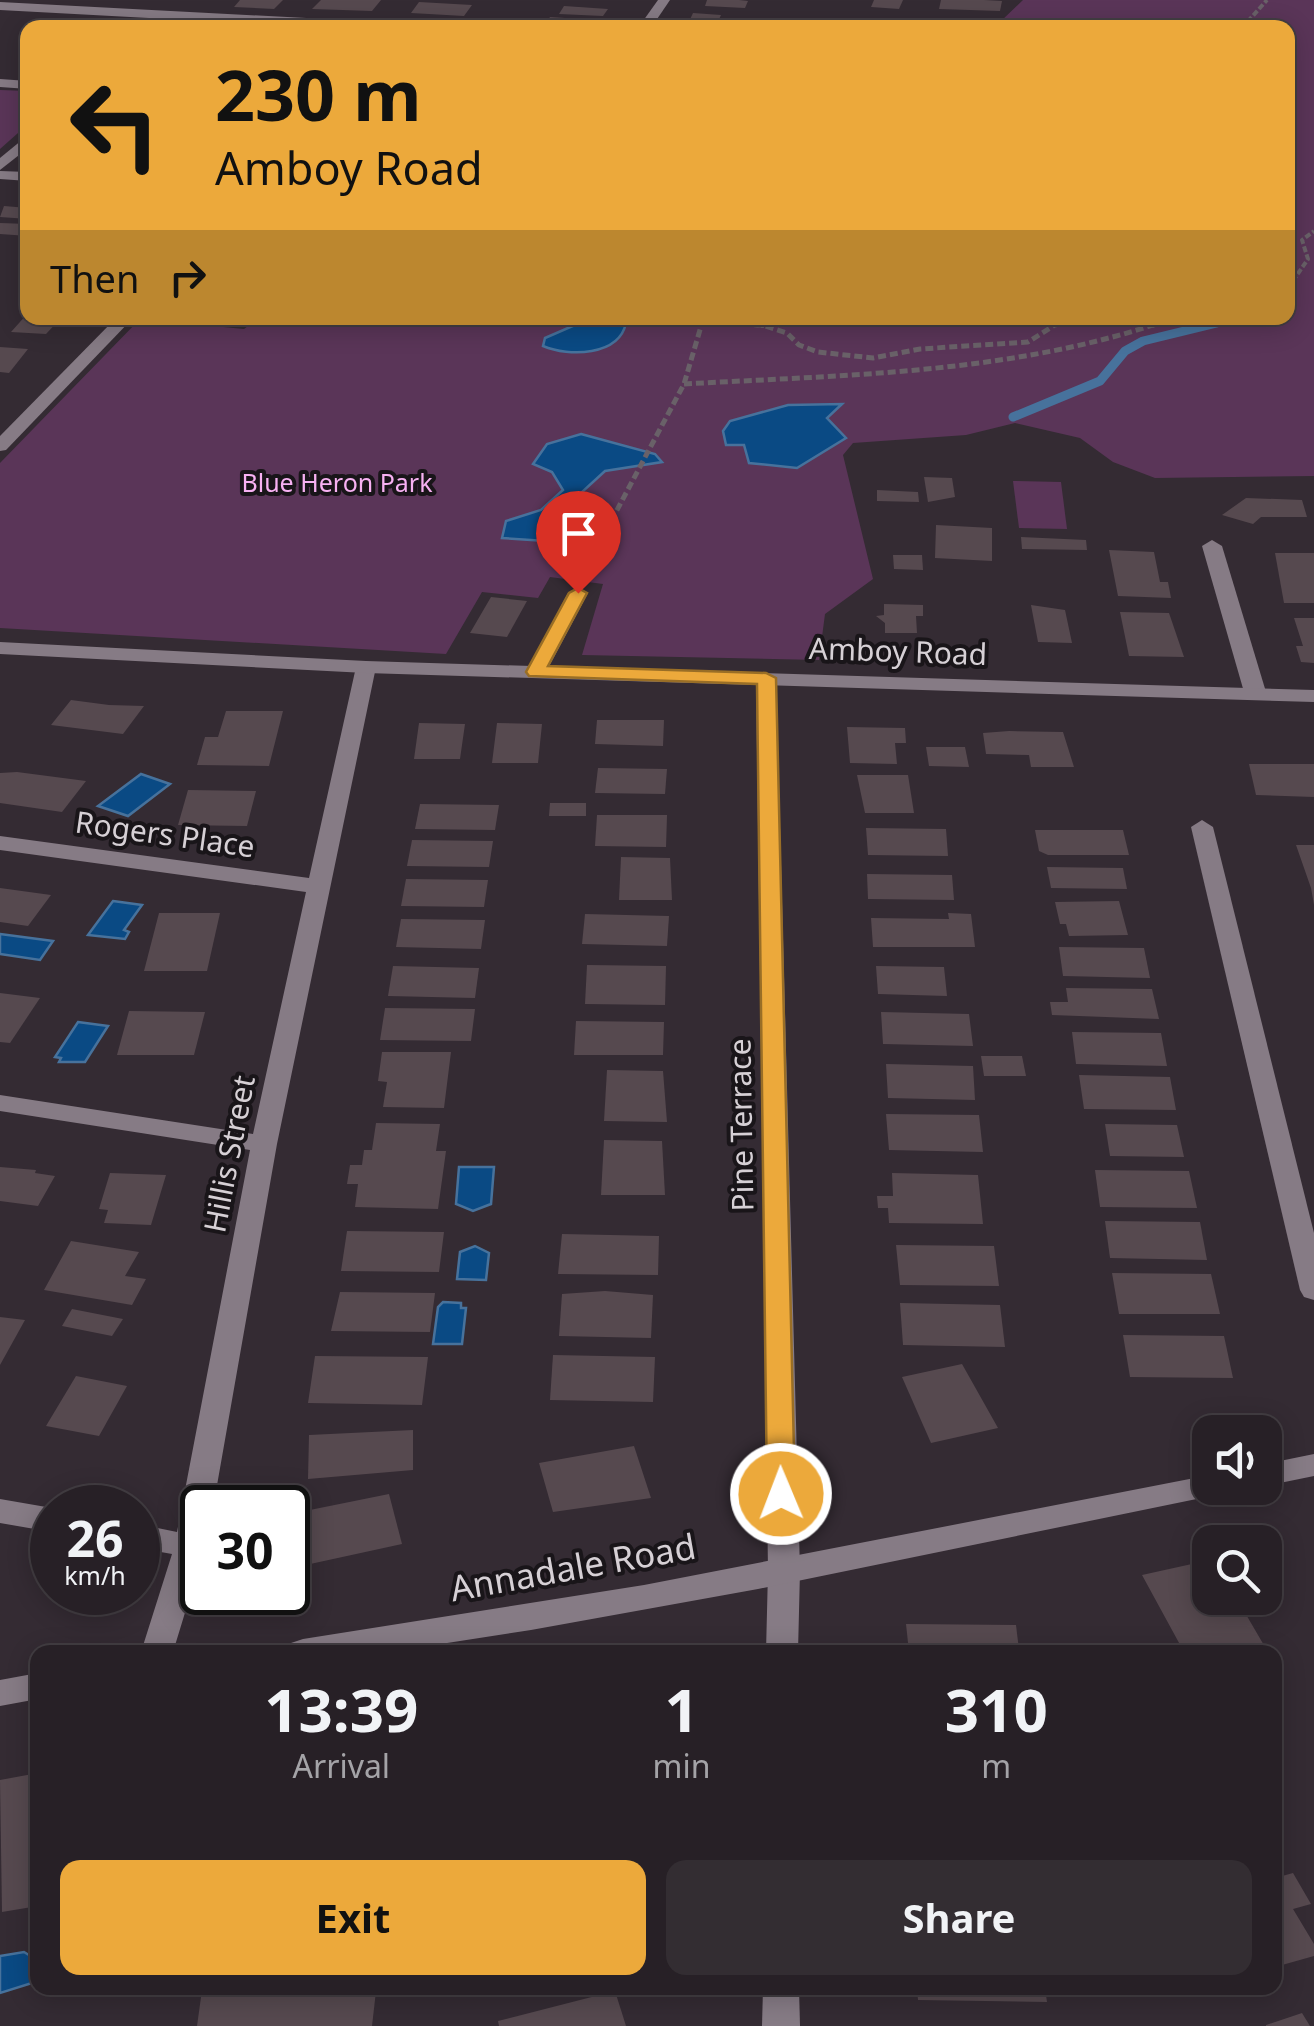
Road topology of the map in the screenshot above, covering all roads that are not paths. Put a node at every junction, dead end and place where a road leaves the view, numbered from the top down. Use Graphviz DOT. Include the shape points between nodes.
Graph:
graph roads {
  1 [pos="191,0"];
  2 [pos="0,6"];
  3 [pos="174,15"];
  4 [pos="168,20"];
  5 [pos="269,20"];
  6 [pos="20,147"];
  7 [pos="0,166"];
  8 [pos="118,325"];
  9 [pos="0,446"];
  10 [pos="1212,546"];
  11 [pos="578,593"];
  12 [pos="0,648"];
  13 [pos="366,667"];
  14 [pos="536,672"];
  15 [pos="766,678"];
  16 [pos="1255,692"];
  17 [pos="1314,696"];
  18 [pos="1202,826"];
  19 [pos="0,843"];
  20 [pos="321,887"];
  21 [pos="0,1103"];
  22 [pos="264,1144"];
  23 [pos="1314,1290"];
  24 [pos="1312,1470"];
  25 [pos="1282,1473"];
  26 [pos="201,1485"];
  27 [pos="1192,1490"];
  28 [pos="0,1511"];
  29 [pos="30,1516"];
  30 [pos="784,1571"];
  31 [pos="180,1578"];
  32 [pos="159,1645"];
  33 [pos="357,1645"];
  34 [pos="782,1645"];
  35 [pos="30,1687"];
  36 [pos="0,1692"];
  37 [pos="781,1995"];
  38 [pos="781,2026"];
  1 -- 3 [label="street"];
  2 -- 3 [label="street"];
  3 -- 4 [label="street"];
  3 -- 5 [label="street"];
  6 -- 7 [label="street"];
  8 -- 9 [label="street"];
  10 -- 16 [label="street"];
  11 -- 14 [label="street"];
  12 -- 13 [label="street, Amboy Road"];
  13 -- 14 [label="street, Amboy Road"];
  13 -- 20 [label="street, Hillis Street"];
  14 -- 15 [label="street, Amboy Road"];
  15 -- 16 [label="street, Amboy Road"];
  15 -- 30 [label="street, Pine Terrace"];
  16 -- 17 [label="street, Amboy Road"];
  18 -- 23 [label="street"];
  19 -- 20 [label="street, Rogers Place"];
  20 -- 22 [label="street, Hillis Street"];
  21 -- 22 [label="street"];
  22 -- 26 [label="street, Hillis Street"];
  24 -- 25 [label="street"];
  27 -- 30 [label="street, Annadale Road"];
  28 -- 29 [label="street"];
  30 -- 33 [label="street, Annadale Road"];
  30 -- 34 [label="street, Pine Terrace"];
  31 -- 32 [label="street, Hillis Street"];
  35 -- 36 [label="street"];
  37 -- 38 [label="street"];
}
